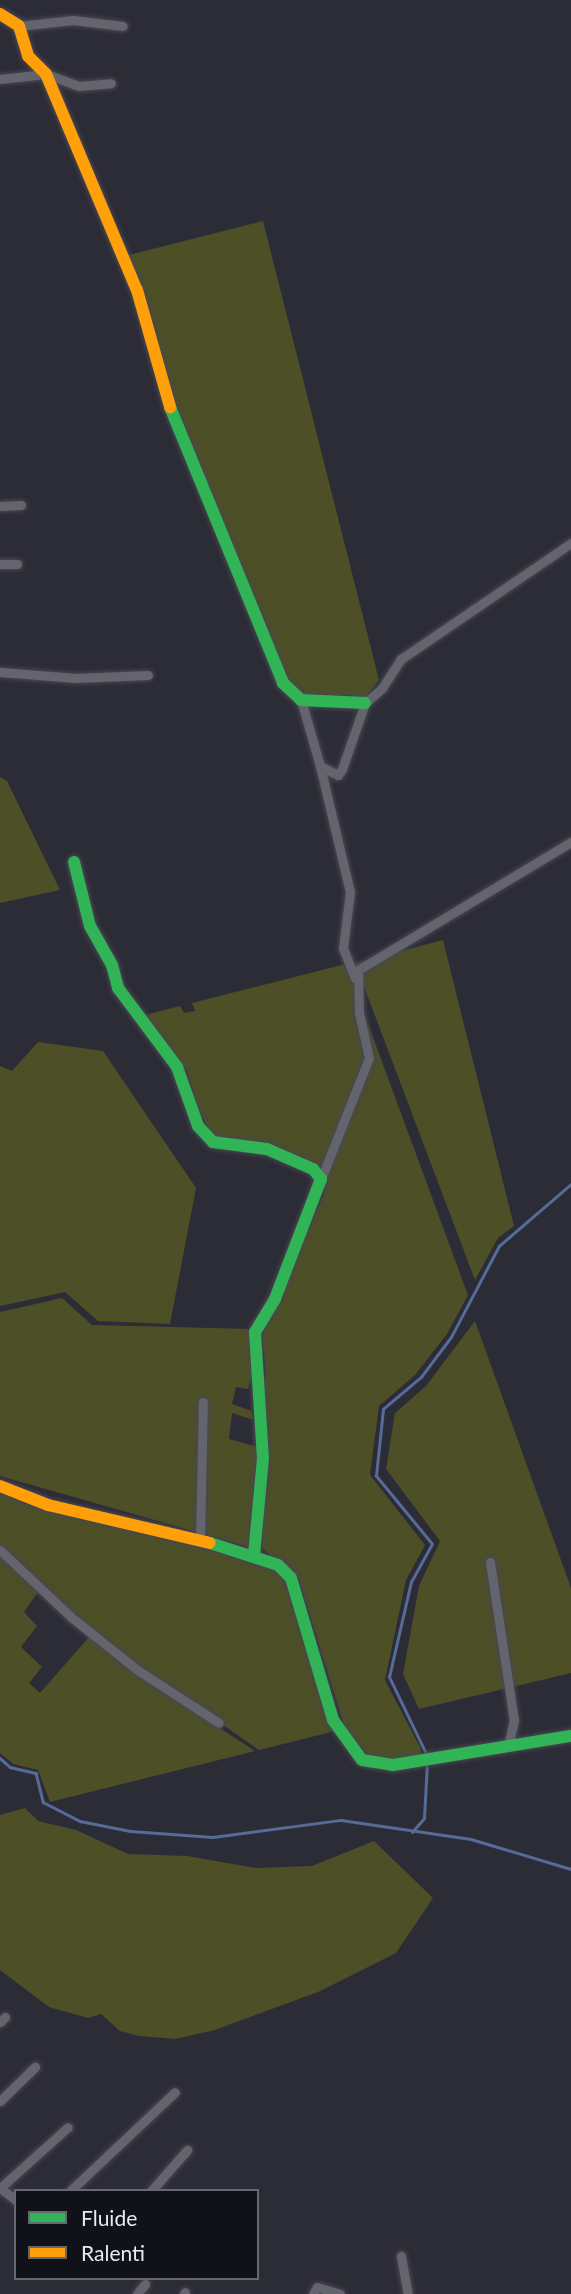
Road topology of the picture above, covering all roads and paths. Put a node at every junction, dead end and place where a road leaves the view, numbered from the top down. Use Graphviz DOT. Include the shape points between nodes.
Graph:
graph roads {
  1 [pos="0,14"];
  2 [pos="19,26"];
  3 [pos="123,26"];
  4 [pos="46,74"];
  5 [pos="0,79"];
  6 [pos="111,83"];
  7 [pos="21,505"];
  8 [pos="0,506"];
  9 [pos="571,543"];
  10 [pos="0,564"];
  11 [pos="17,564"];
  12 [pos="0,672"];
  13 [pos="148,675"];
  14 [pos="301,699"];
  15 [pos="365,703"];
  16 [pos="320,766"];
  17 [pos="571,842"];
  18 [pos="74,862"];
  19 [pos="355,978"];
  20 [pos="321,1179"];
  21 [pos="203,1402"];
  22 [pos="0,1486"];
  23 [pos="200,1541"];
  24 [pos="0,1550"];
  25 [pos="254,1555"];
  26 [pos="490,1562"];
  27 [pos="219,1723"];
  28 [pos="571,1736"];
  29 [pos="508,1745"];
  30 [pos="35,2067"];
  31 [pos="175,2092"];
  32 [pos="0,2101"];
  33 [pos="68,2127"];
  34 [pos="187,2150"];
  35 [pos="0,2188"];
  36 [pos="72,2189"];
  37 [pos="153,2189"];
  38 [pos="401,2256"];
  39 [pos="145,2284"];
  40 [pos="137,2294"];
  41 [pos="313,2294"];
  42 [pos="340,2294"];
  43 [pos="408,2294"];
  1 -- 2 [label="street"];
  2 -- 3 [label="street" via="73,20"];
  2 -- 4 [label="street" via="28,56"];
  4 -- 5 [label="street"];
  4 -- 6 [label="street" via="79,86"];
  4 -- 14 [label="street" via="137,290 151,353 178,431 274,664 283,683"];
  7 -- 8 [label="street"];
  9 -- 15 [label="street" via="401,659 382,688"];
  10 -- 11 [label="street"];
  12 -- 13 [label="street" via="76,678"];
  14 -- 15 [label="street"];
  14 -- 16 [label="street"];
  15 -- 16 [label="street" via="338,775"];
  16 -- 19 [label="street" via="350,892 343,948"];
  17 -- 19 [label="street" via="407,938 358,970"];
  18 -- 20 [label="street" via="90,926 112,965 118,988 177,1067 198,1126 213,1142 267,1150 313,1169"];
  19 -- 20 [label="street" via="369,1058"];
  20 -- 25 [label="street" via="275,1299 256,1332 263,1458"];
  21 -- 23 [label="street"];
  22 -- 23 [label="street" via="48,1505"];
  23 -- 25 [label="street"];
  24 -- 27 [label="street" via="80,1625 139,1671"];
  25 -- 29 [label="street" via="278,1565 291,1578 325,1699 342,1737 362,1760 393,1765"];
  26 -- 29 [label="street" via="514,1720"];
  28 -- 29 [label="street"];
  30 -- 32 [label="street"];
  31 -- 36 [label="street"];
  33 -- 35 [label="street"];
  34 -- 37 [label="street"];
  38 -- 43 [label="street"];
  39 -- 40 [label="street"];
  41 -- 42 [label="street" via="317,2287"];
}
